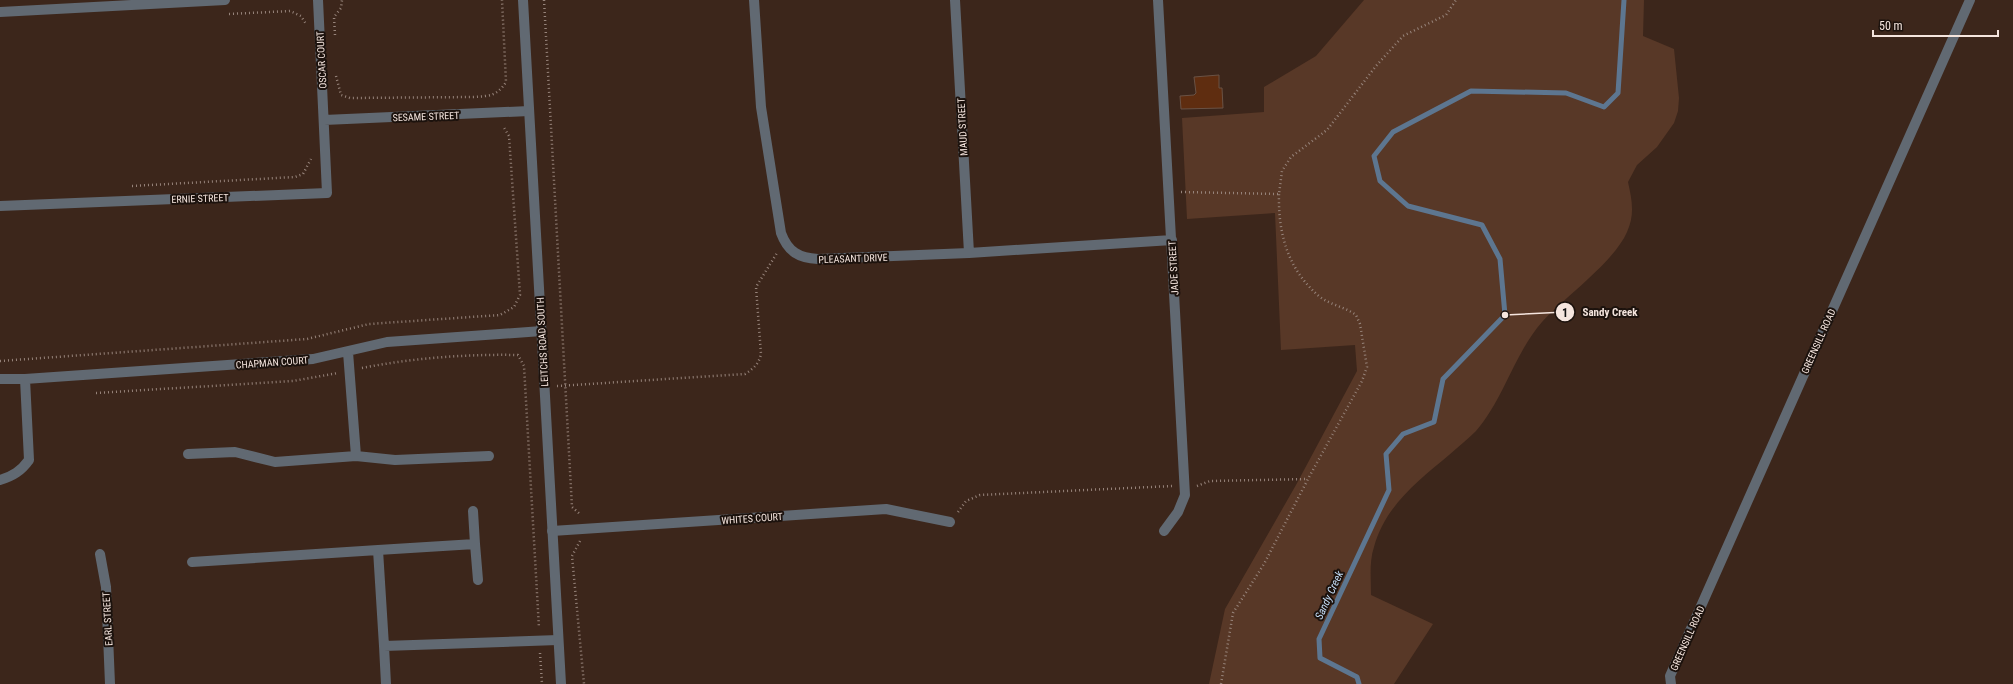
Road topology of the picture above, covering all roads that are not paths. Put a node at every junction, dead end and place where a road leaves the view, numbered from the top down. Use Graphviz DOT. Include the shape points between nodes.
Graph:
graph roads {
  1 [pos="225,0"];
  2 [pos="318,0"];
  3 [pos="523,0"];
  4 [pos="754,0"];
  5 [pos="955,0"];
  6 [pos="1158,0"];
  7 [pos="1970,0"];
  8 [pos="0,12"];
  9 [pos="529,111"];
  10 [pos="324,120"];
  11 [pos="0,206"];
  12 [pos="1172,240"];
  13 [pos="969,253"];
  14 [pos="542,331"];
  15 [pos="348,352"];
  16 [pos="0,379"];
  17 [pos="25,379"];
  18 [pos="188,454"];
  19 [pos="356,456"];
  20 [pos="489,456"];
  21 [pos="0,480"];
  22 [pos="473,511"];
  23 [pos="950,522"];
  24 [pos="552,531"];
  25 [pos="1164,531"];
  26 [pos="475,544"];
  27 [pos="378,550"];
  28 [pos="100,554"];
  29 [pos="192,562"];
  30 [pos="478,580"];
  31 [pos="558,640"];
  32 [pos="384,646"];
  33 [pos="110,684"];
  34 [pos="386,684"];
  35 [pos="561,684"];
  36 [pos="1671,684"];
  1 -- 8 [label="street"];
  2 -- 10 [label="street, OSCAR COURT"];
  3 -- 9 [label="street, LEITCHS ROAD SOUTH"];
  4 -- 13 [label="street, PLEASANT DRIVE" via="761,107 781,233 784,242 794,254 818,259"];
  5 -- 13 [label="street, MAUD STREET"];
  6 -- 12 [label="street, JADE STREET"];
  7 -- 36 [label="street, GREENSILL ROAD" via="1670,676"];
  9 -- 10 [label="street, SESAME STREET"];
  9 -- 14 [label="street, LEITCHS ROAD SOUTH"];
  10 -- 11 [label="street, ERNIE STREET" via="327,193"];
  12 -- 13 [label="street, PLEASANT DRIVE"];
  12 -- 25 [label="street, JADE STREET" via="1185,495 1178,512"];
  14 -- 15 [label="street, CHAPMAN COURT" via="387,342"];
  14 -- 24 [label="street, LEITCHS ROAD SOUTH"];
  15 -- 17 [label="street, CHAPMAN COURT" via="313,359"];
  15 -- 19 [label="street"];
  16 -- 17 [label="street, CHAPMAN COURT"];
  17 -- 21 [label="street" via="29,460 22,470"];
  18 -- 19 [label="street" via="235,452 275,462"];
  19 -- 20 [label="street" via="395,460"];
  22 -- 26 [label="street"];
  23 -- 24 [label="street, WHITES COURT" via="886,509"];
  24 -- 31 [label="street, LEITCHS ROAD SOUTH"];
  26 -- 27 [label="street"];
  26 -- 30 [label="street"];
  27 -- 29 [label="street"];
  27 -- 32 [label="street"];
  28 -- 33 [label="street, EARL STREET" via="106,587"];
  31 -- 32 [label="street"];
  31 -- 35 [label="street, LEITCHS ROAD SOUTH"];
  32 -- 34 [label="street"];
}
